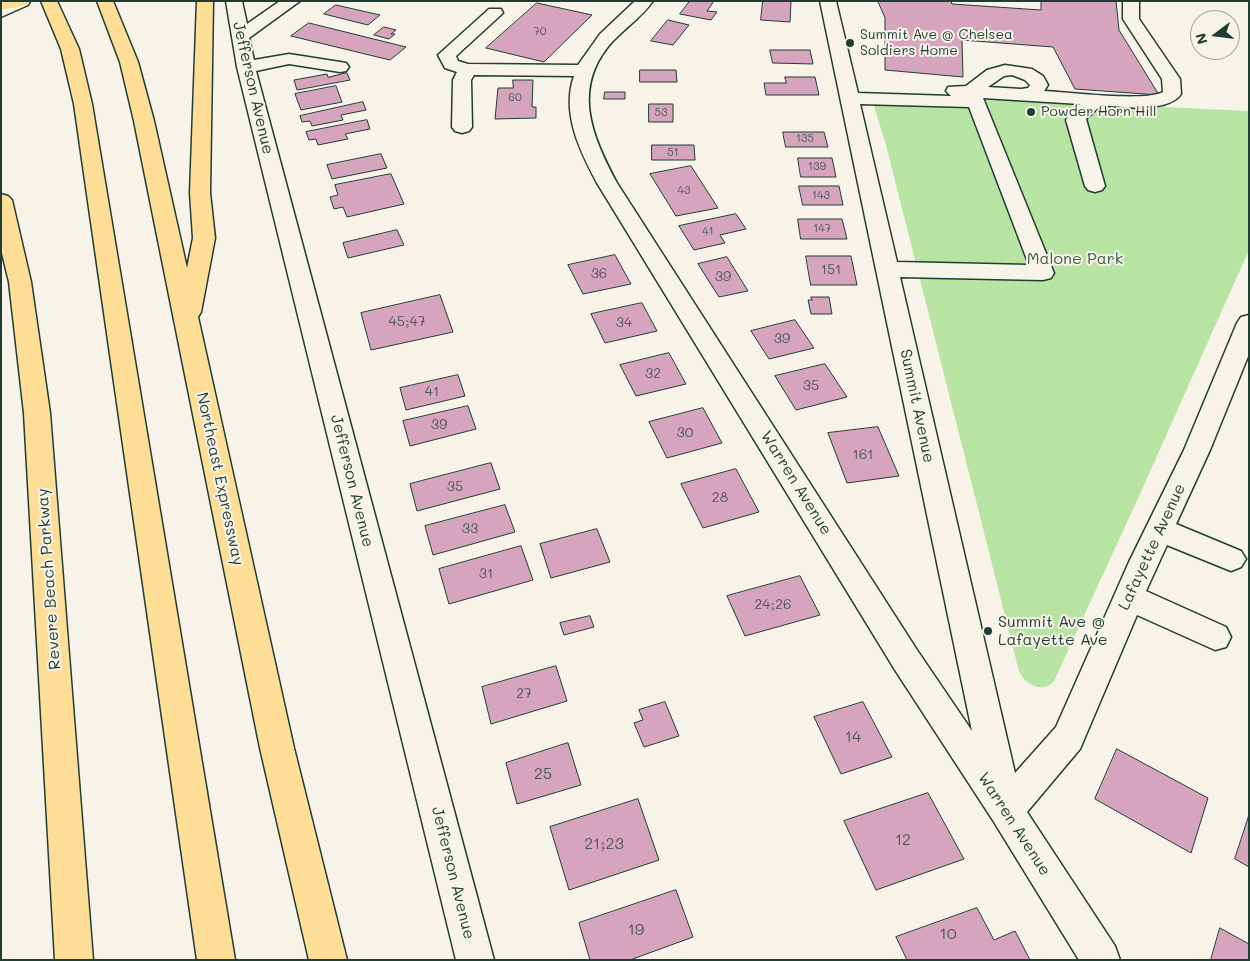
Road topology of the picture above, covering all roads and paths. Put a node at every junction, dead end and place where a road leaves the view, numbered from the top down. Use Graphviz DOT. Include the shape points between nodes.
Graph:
graph roads {
  1 [pos="21,1"];
  2 [pos="105,1"];
  3 [pos="205,1"];
  4 [pos="234,1"];
  5 [pos="292,1"];
  6 [pos="645,1"];
  7 [pos="828,1"];
  8 [pos="1131,1"];
  9 [pos="1,5"];
  10 [pos="53,9"];
  11 [pos="1,12"];
  12 [pos="496,13"];
  13 [pos="240,36"];
  14 [pos="246,67"];
  15 [pos="340,67"];
  16 [pos="467,69"];
  17 [pos="585,71"];
  18 [pos="847,93"];
  19 [pos="1096,100"];
  20 [pos="462,127"];
  21 [pos="1096,186"];
  22 [pos="1,200"];
  23 [pos="887,269"];
  24 [pos="187,321"];
  25 [pos="1249,323"];
  26 [pos="1159,529"];
  27 [pos="1231,559"];
  28 [pos="1129,597"];
  29 [pos="1215,637"];
  30 [pos="1006,810"];
  31 [pos="74,960"];
  32 [pos="216,960"];
  33 [pos="328,960"];
  34 [pos="475,960"];
  35 [pos="1102,960"];
  1 -- 9 [label="highway"];
  1 -- 11 [label="street"];
  2 -- 24 [label="highway, Northeast Expressway" via="135,80"];
  3 -- 24 [label="highway" via="200,172 204,238"];
  4 -- 13 [label="street, Jefferson Avenue"];
  5 -- 13 [label="street"];
  6 -- 17 [label="street, Warren Avenue" via="601,43"];
  7 -- 18 [label="street, Summit Avenue"];
  8 -- 19 [label="street" via="1131,18 1171,79 1172,94 1164,99 1138,102"];
  10 -- 32 [label="highway" via="70,49 84,110"];
  12 -- 16 [label="street" via="447,55 451,64"];
  13 -- 14 [label="street, Jefferson Avenue"];
  14 -- 15 [label="street" via="289,59"];
  14 -- 34 [label="street, Jefferson Avenue"];
  16 -- 17 [label="street"];
  16 -- 20 [label="street" via="462,80"];
  17 -- 30 [label="street, Warren Avenue" via="578,104 582,129 607,182 906,660"];
  18 -- 19 [label="street" via="971,91"];
  18 -- 23 [label="street, Summit Avenue"];
  18 -- 23 [label="street" via="976,102 1043,273"];
  19 -- 21 [label="street" via="1076,117"];
  22 -- 31 [label="highway, Revere Beach Parkway" via="21,291 38,422"];
  23 -- 30 [label="street, Summit Avenue"];
  24 -- 33 [label="highway, Northeast Expressway" via="275,738"];
  25 -- 26 [label="street, Lafayette Avenue" via="1197,450"];
  26 -- 27 [label="street"];
  26 -- 28 [label="street, Lafayette Avenue"];
  28 -- 29 [label="street"];
  28 -- 30 [label="street, Lafayette Avenue" via="1068,738"];
  30 -- 35 [label="street, Warren Avenue"];
}
